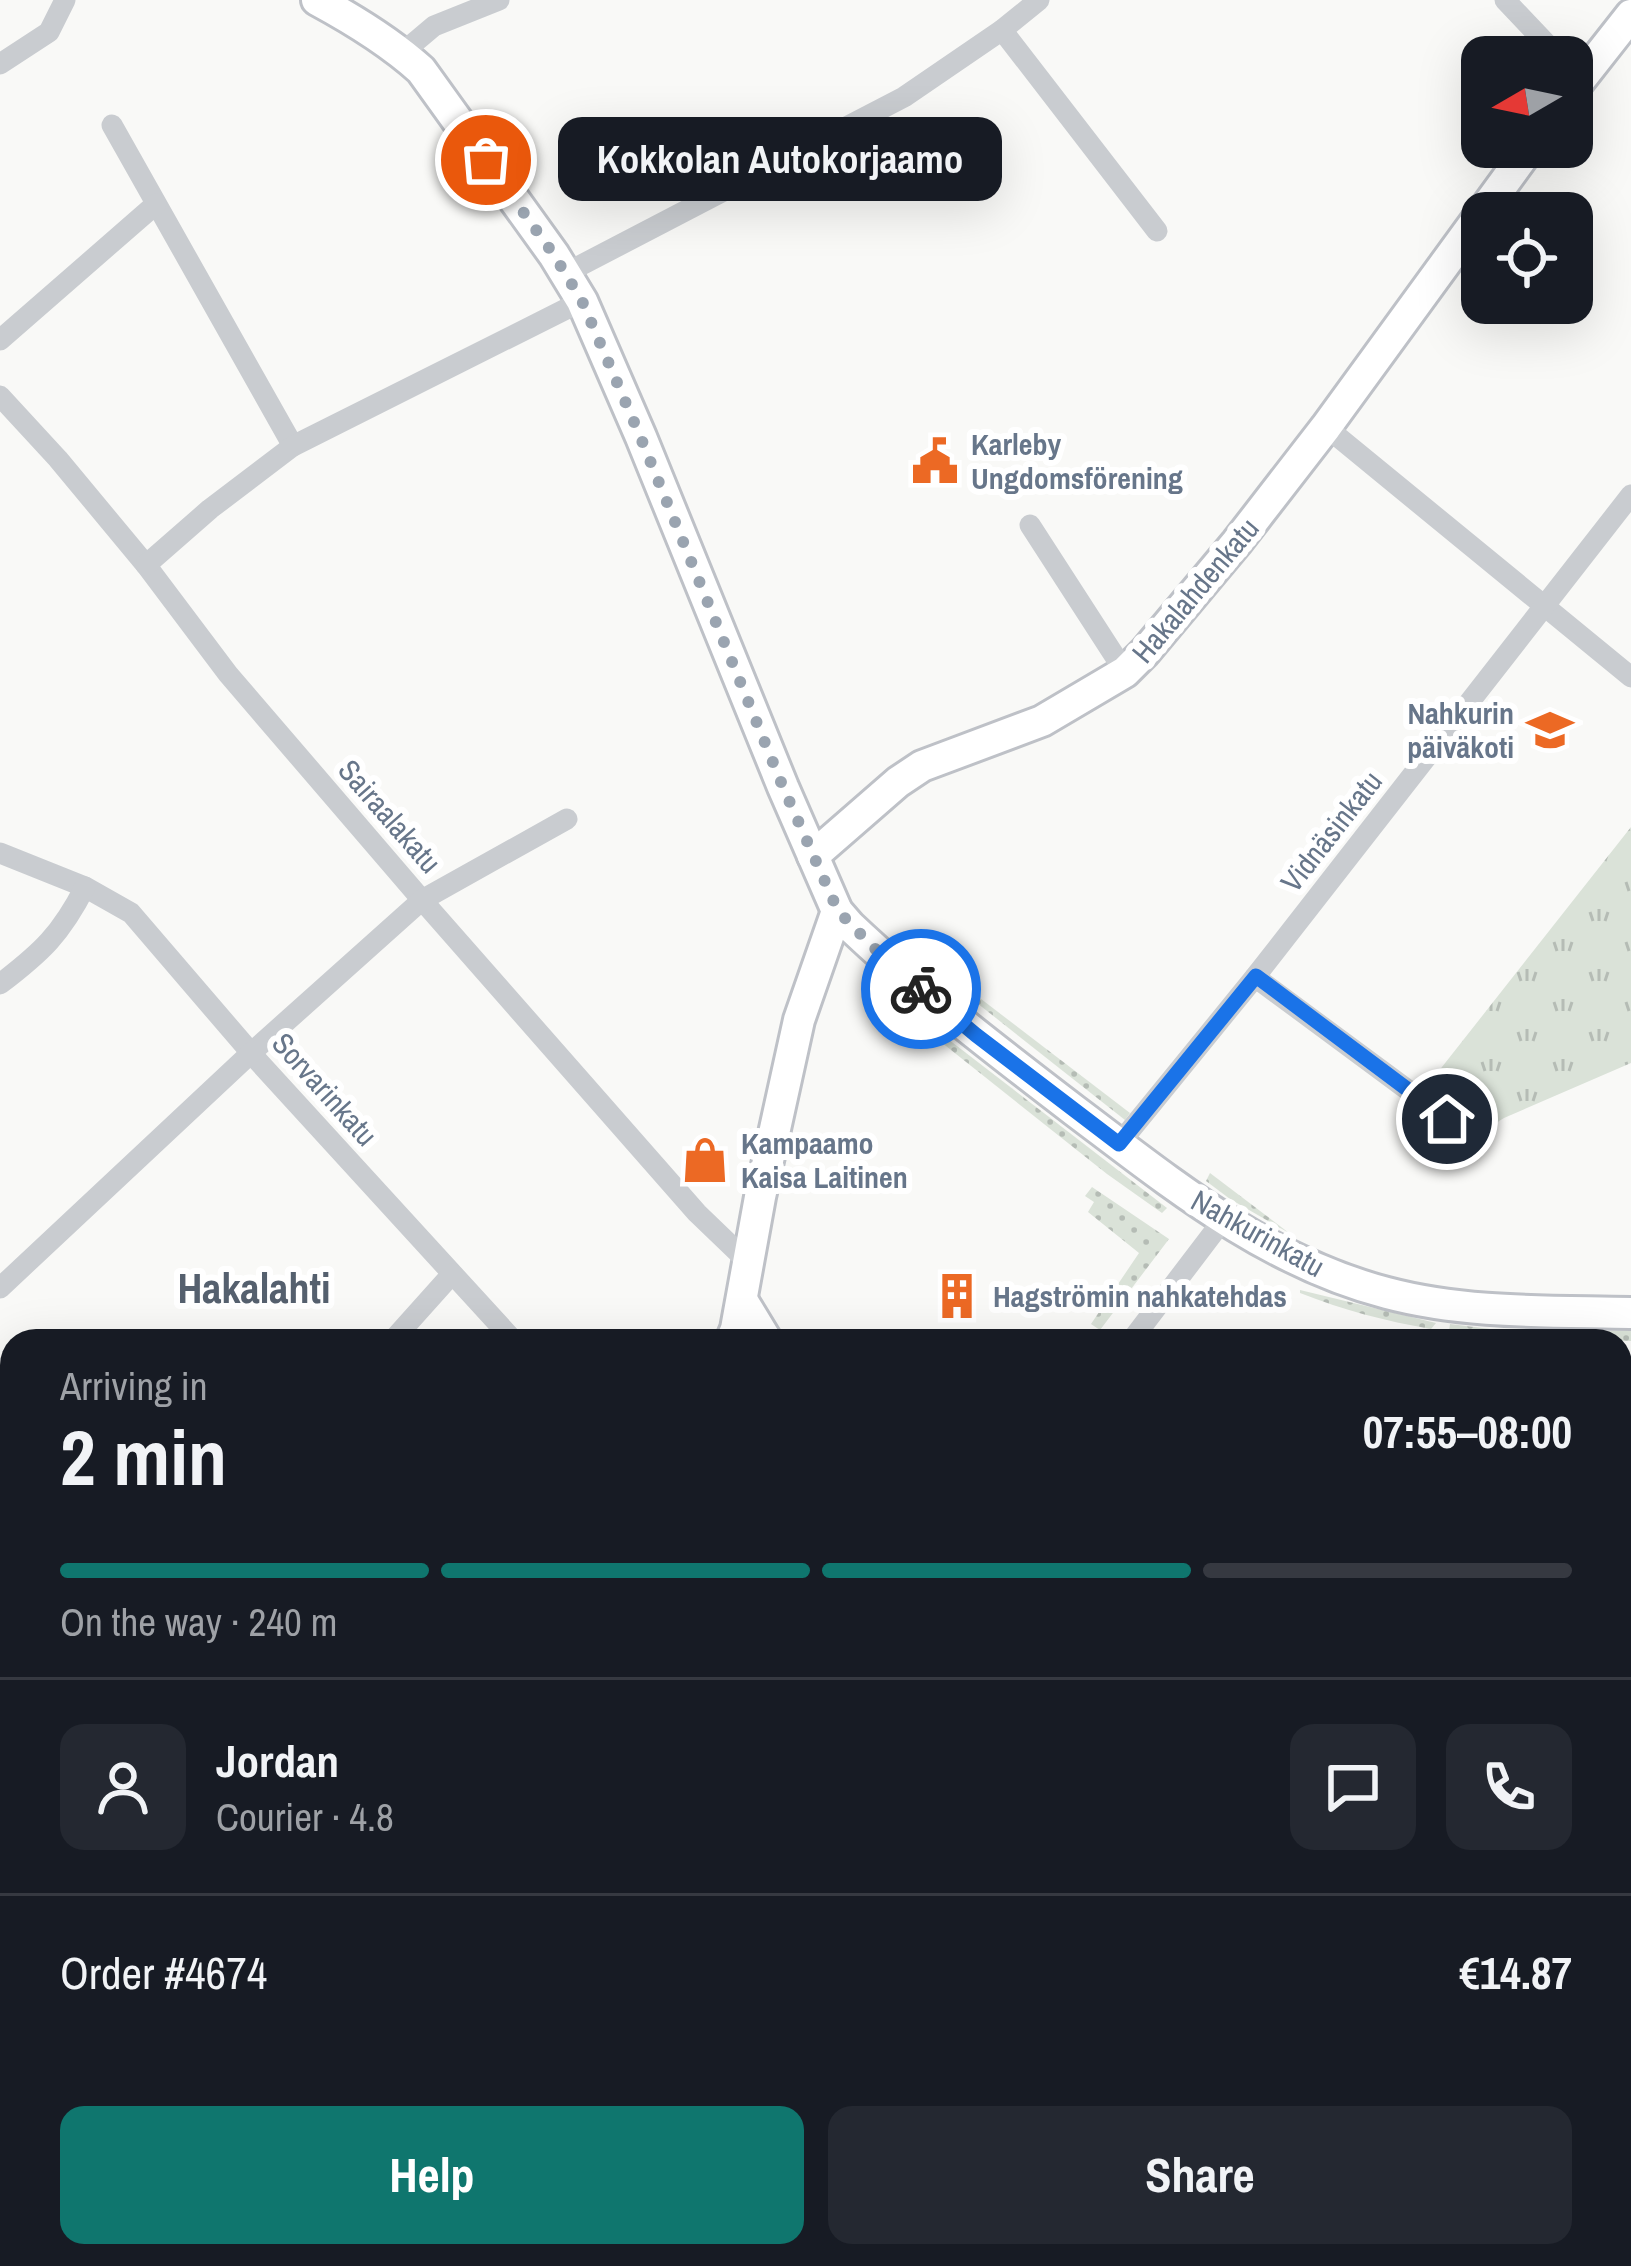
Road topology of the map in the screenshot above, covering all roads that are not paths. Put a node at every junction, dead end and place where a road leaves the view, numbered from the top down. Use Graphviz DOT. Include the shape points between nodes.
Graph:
graph roads {
  1 [pos="65,0"];
  2 [pos="499,0"];
  3 [pos="1039,0"];
  4 [pos="1505,0"];
  5 [pos="321,1"];
  6 [pos="1631,15"];
  7 [pos="1002,30"];
  8 [pos="1538,36"];
  9 [pos="1593,52"];
  10 [pos="402,53"];
  11 [pos="0,64"];
  12 [pos="112,125"];
  13 [pos="1515,168"];
  14 [pos="156,204"];
  15 [pos="1157,231"];
  16 [pos="566,273"];
  17 [pos="582,301"];
  18 [pos="0,340"];
  19 [pos="0,396"];
  20 [pos="1326,427"];
  21 [pos="293,446"];
  22 [pos="1631,496"];
  23 [pos="1030,525"];
  24 [pos="146,566"];
  25 [pos="1544,609"];
  26 [pos="1125,672"];
  27 [pos="1631,677"];
  28 [pos="567,819"];
  29 [pos="0,853"];
  30 [pos="813,856"];
  31 [pos="85,886"];
  32 [pos="422,900"];
  33 [pos="838,911"];
  34 [pos="1256,976"];
  35 [pos="0,983"];
  36 [pos="251,1053"];
  37 [pos="1447,1119"];
  38 [pos="1119,1144"];
  39 [pos="1223,1220"];
  40 [pos="748,1263"];
  41 [pos="452,1274"];
  42 [pos="0,1288"];
  43 [pos="742,1300"];
  44 [pos="1631,1313"];
  45 [pos="403,1329"];
  46 [pos="503,1329"];
  47 [pos="734,1329"];
  48 [pos="760,1329"];
  49 [pos="1140,1329"];
  1 -- 11 [label="street" via="49,32"];
  2 -- 10 [label="street" via="434,26"];
  3 -- 7 [label="street"];
  4 -- 8 [label="street"];
  5 -- 10 [label="main road, Nahkurinkatu"];
  6 -- 9 [label="main road"];
  7 -- 15 [label="street"];
  7 -- 16 [label="street" via="904,97"];
  10 -- 16 [label="main road, Nahkurinkatu"];
  12 -- 14 [label="street"];
  13 -- 20 [label="main road, Hakalahdenkatu"];
  14 -- 18 [label="street"];
  14 -- 21 [label="street"];
  16 -- 17 [label="main road, Nahkurinkatu"];
  17 -- 21 [label="street"];
  17 -- 30 [label="main road, Nahkurinkatu"];
  19 -- 24 [label="street, Sairaalakatu"];
  20 -- 25 [label="street"];
  20 -- 26 [label="main road, Hakalahdenkatu"];
  21 -- 24 [label="street"];
  22 -- 25 [label="street, Vidnäsinkatu"];
  23 -- 26 [label="street"];
  24 -- 32 [label="street, Sairaalakatu"];
  25 -- 27 [label="street"];
  25 -- 34 [label="street, Vidnäsinkatu"];
  26 -- 30 [label="main road, Hakalahdenkatu" via="1042,721 922,766"];
  28 -- 32 [label="street"];
  29 -- 31 [label="street, Sorvarinkatu"];
  30 -- 33 [label="main road, Nahkurinkatu"];
  31 -- 35 [label="street" via="64,926"];
  31 -- 36 [label="street, Sorvarinkatu" via="131,913"];
  32 -- 36 [label="street"];
  32 -- 40 [label="street, Sairaalakatu"];
  33 -- 38 [label="main road, Nahkurinkatu" via="976,1035"];
  33 -- 40 [label="main road" via="799,1020"];
  34 -- 37 [label="street"];
  34 -- 38 [label="street, Vidnäsinkatu"];
  36 -- 41 [label="street, Sorvarinkatu"];
  36 -- 42 [label="street"];
  38 -- 39 [label="main road, Nahkurinkatu"];
  39 -- 44 [label="main road, Nahkurinkatu" via="1299,1262 1391,1294 1448,1306"];
  39 -- 49 [label="street"];
  40 -- 43 [label="main road"];
  41 -- 45 [label="street"];
  41 -- 46 [label="street, Sorvarinkatu"];
  43 -- 47 [label="main road"];
  43 -- 48 [label="main road"];
}
